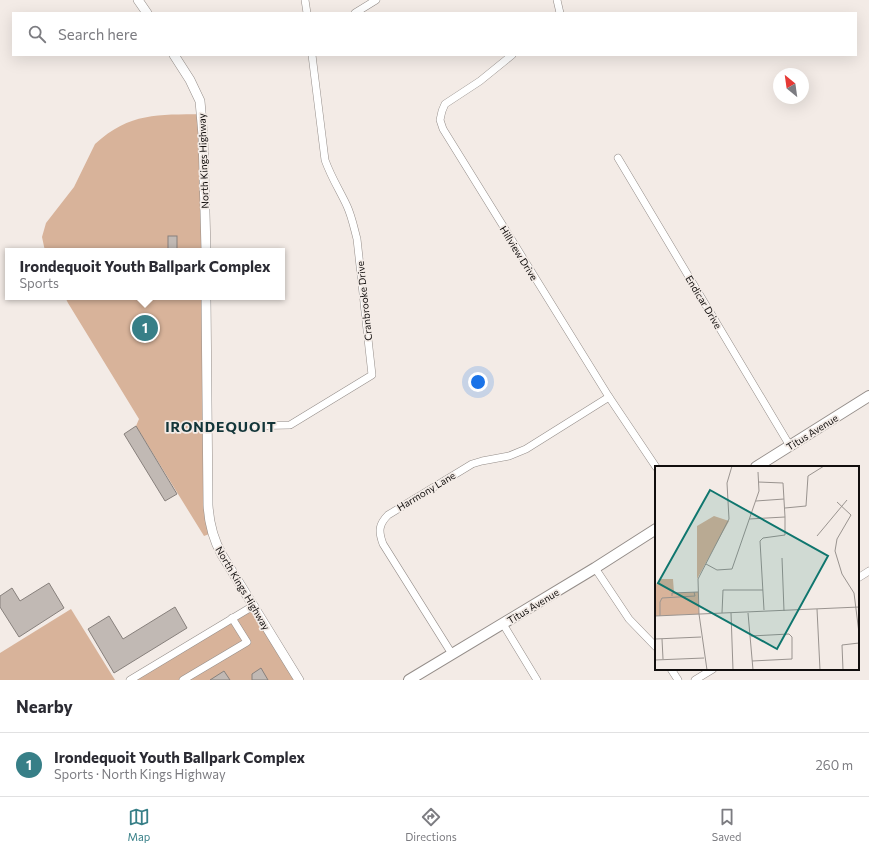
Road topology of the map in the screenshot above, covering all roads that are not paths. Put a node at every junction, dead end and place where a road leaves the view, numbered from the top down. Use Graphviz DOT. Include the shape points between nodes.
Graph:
graph roads {
  1 [pos="138,0"];
  2 [pos="305,0"];
  3 [pos="376,0"];
  4 [pos="557,0"];
  5 [pos="145,12"];
  6 [pos="307,12"];
  7 [pos="357,12"];
  8 [pos="560,12"];
  9 [pos="175,56"];
  10 [pos="312,56"];
  11 [pos="511,56"];
  12 [pos="618,158"];
  13 [pos="206,248"];
  14 [pos="206,300"];
  15 [pos="869,396"];
  16 [pos="609,397"];
  17 [pos="207,427"];
  18 [pos="790,446"];
  19 [pos="655,466"];
  20 [pos="758,466"];
  21 [pos="655,531"];
  22 [pos="595,568"];
  23 [pos="869,571"];
  24 [pos="859,577"];
  25 [pos="253,606"];
  26 [pos="232,618"];
  27 [pos="503,624"];
  28 [pos="655,646"];
  29 [pos="452,654"];
  30 [pos="672,670"];
  31 [pos="711,670"];
  32 [pos="130,680"];
  33 [pos="183,680"];
  34 [pos="298,680"];
  35 [pos="409,680"];
  36 [pos="537,680"];
  37 [pos="678,680"];
  38 [pos="695,680"];
  1 -- 5 [label="street"];
  2 -- 6 [label="street"];
  3 -- 7 [label="street"];
  4 -- 8 [label="street"];
  9 -- 13 [label="street, North Kings Highway" via="200,100"];
  10 -- 17 [label="street, Cranbrooke Drive" via="325,160 347,206 357,239 372,375 290,425"];
  11 -- 16 [label="street, Hillview Drive" via="480,81 445,104 440,120 443,129"];
  12 -- 18 [label="street, Endicar Drive"];
  14 -- 17 [label="street, North Kings Highway"];
  15 -- 18 [label="main road, Titus Avenue"];
  16 -- 19 [label="street, Hillview Drive"];
  16 -- 29 [label="street, Harmony Lane" via="526,449 509,456 472,464 388,514 383,520 379,534 383,544"];
  17 -- 25 [label="street, North Kings Highway" via="208,510 211,530 219,549"];
  18 -- 20 [label="main road, Titus Avenue"];
  21 -- 22 [label="main road, Titus Avenue"];
  22 -- 27 [label="main road, Titus Avenue"];
  22 -- 28 [label="street" via="629,619"];
  23 -- 24 [label="street"];
  25 -- 26 [label="street"];
  25 -- 34 [label="street, North Kings Highway"];
  26 -- 32 [label="street"];
  26 -- 33 [label="street" via="247,642"];
  27 -- 29 [label="main road, Titus Avenue"];
  27 -- 36 [label="street"];
  29 -- 35 [label="main road, Titus Avenue"];
  30 -- 37 [label="street"];
  31 -- 38 [label="street"];
}
